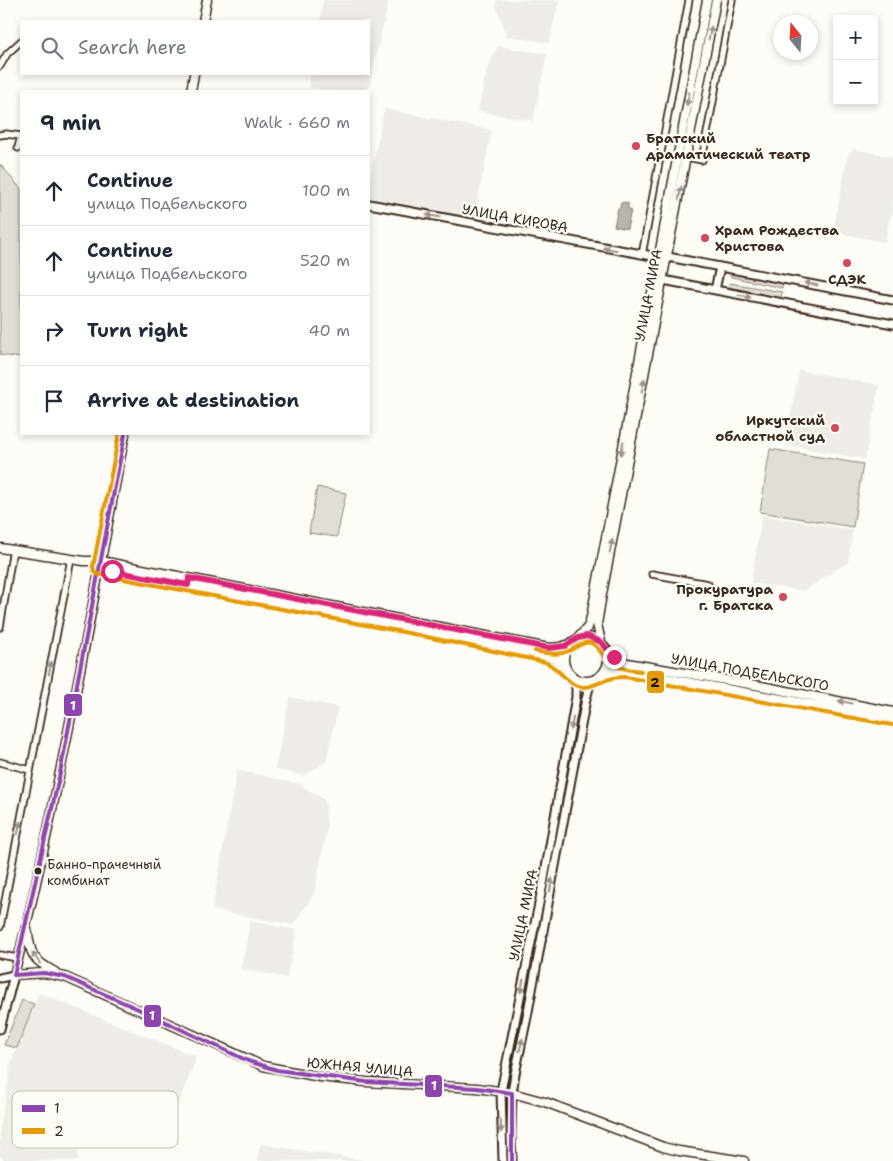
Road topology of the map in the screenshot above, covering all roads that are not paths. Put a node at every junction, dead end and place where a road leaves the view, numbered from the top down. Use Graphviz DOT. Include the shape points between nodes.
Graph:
graph roads {
  1 [pos="207,0"];
  2 [pos="689,0"];
  3 [pos="707,0"];
  4 [pos="716,0"];
  5 [pos="732,0"];
  6 [pos="203,20"];
  7 [pos="20,42"];
  8 [pos="0,66"];
  9 [pos="194,75"];
  10 [pos="191,90"];
  11 [pos="0,135"];
  12 [pos="20,136"];
  13 [pos="20,140"];
  14 [pos="18,148"];
  15 [pos="687,157"];
  16 [pos="370,204"];
  17 [pos="666,215"];
  18 [pos="676,216"];
  19 [pos="642,255"];
  20 [pos="658,257"];
  21 [pos="668,257"];
  22 [pos="720,267"];
  23 [pos="663,280"];
  24 [pos="716,290"];
  25 [pos="893,300"];
  26 [pos="893,324"];
  27 [pos="638,361"];
  28 [pos="648,362"];
  29 [pos="125,435"];
  30 [pos="0,548"];
  31 [pos="13,549"];
  32 [pos="71,559"];
  33 [pos="100,565"];
  34 [pos="652,574"];
  35 [pos="188,582"];
  36 [pos="708,584"];
  37 [pos="598,593"];
  38 [pos="0,627"];
  39 [pos="578,638"];
  40 [pos="601,642"];
  41 [pos="570,644"];
  42 [pos="606,649"];
  43 [pos="566,668"];
  44 [pos="602,674"];
  45 [pos="572,676"];
  46 [pos="595,679"];
  47 [pos="862,710"];
  48 [pos="893,712"];
  49 [pos="893,719"];
  50 [pos="0,762"];
  51 [pos="30,770"];
  52 [pos="26,924"];
  53 [pos="0,927"];
  54 [pos="0,955"];
  55 [pos="18,958"];
  56 [pos="14,975"];
  57 [pos="0,978"];
  58 [pos="65,978"];
  59 [pos="0,1029"];
  60 [pos="500,1091"];
  61 [pos="512,1093"];
  62 [pos="503,1161"];
  63 [pos="512,1161"];
  64 [pos="744,1161"];
  1 -- 6 [label="main road"];
  2 -- 19 [label="street"];
  3 -- 17 [label="main road, УЛИЦА МИРА, one-way"];
  15 -- 4 [label="main road, УЛИЦА МИРА, one-way"];
  5 -- 15 [label="street" via="702,160"];
  7 -- 8 [label="street"];
  9 -- 10 [label="main road"];
  11 -- 12 [label="street"];
  13 -- 14 [label="street"];
  18 -- 15 [label="main road, УЛИЦА МИРА, one-way"];
  19 -- 16 [label="street, УЛИЦА КИРОВА, one-way"];
  17 -- 18 [label="main road"];
  17 -- 20 [label="main road, УЛИЦА МИРА"];
  18 -- 21 [label="main road, УЛИЦА МИРА"];
  19 -- 20 [label="street, УЛИЦА КИРОВА"];
  20 -- 27 [label="main road, УЛИЦА МИРА"];
  21 -- 22 [label="street"];
  21 -- 23 [label="main road, УЛИЦА МИРА"];
  22 -- 24 [label="street"];
  25 -- 22 [label="street, one-way"];
  23 -- 24 [label="street"];
  23 -- 28 [label="main road, УЛИЦА МИРА"];
  24 -- 26 [label="street, one-way"];
  27 -- 28 [label="main road"];
  27 -- 37 [label="main road, УЛИЦА МИРА, one-way"];
  37 -- 28 [label="main road, УЛИЦА МИРА, one-way"];
  29 -- 33 [label="main road"];
  30 -- 31 [label="main road"];
  31 -- 32 [label="main road"];
  31 -- 38 [label="street"];
  32 -- 33 [label="main road"];
  51 -- 32 [label="street, one-way"];
  33 -- 35 [label="main road"];
  33 -- 52 [label="main road"];
  34 -- 36 [label="street"];
  35 -- 41 [label="main road" via="549,648"];
  35 -- 43 [label="main road" via="541,654 556,659"];
  37 -- 39 [label="main road" via="590,623"];
  37 -- 40 [label="main road" via="597,624"];
  39 -- 40 [label="main road" via="587,636"];
  39 -- 41 [label="main road"];
  40 -- 42 [label="main road"];
  41 -- 43 [label="main road" via="565,653"];
  42 -- 44 [label="main road" via="608,662"];
  47 -- 42 [label="main road, УЛИЦА ПОДБЕЛЬСКОГО, one-way" via="627,663"];
  43 -- 45 [label="main road"];
  44 -- 46 [label="main road"];
  44 -- 47 [label="main road, УЛИЦА ПОДБЕЛЬСКОГО" via="626,671"];
  45 -- 46 [label="main road" via="581,680"];
  45 -- 60 [label="street, УЛИЦА МИРА, one-way" via="576,688 575,705 544,879"];
  61 -- 46 [label="street, УЛИЦА МИРА, one-way" via="586,699"];
  47 -- 48 [label="main road, УЛИЦА ПОДБЕЛЬСКОГО"];
  47 -- 49 [label="main road, УЛИЦА ПОДБЕЛЬСКОГО"];
  50 -- 51 [label="street"];
  53 -- 51 [label="street, one-way"];
  52 -- 55 [label="main road"];
  58 -- 52 [label="main road, one-way" via="36,960 30,949"];
  54 -- 55 [label="street"];
  55 -- 56 [label="main road"];
  56 -- 57 [label="street"];
  56 -- 58 [label="main road, ЮЖНАЯ УЛИЦА" via="44,973"];
  56 -- 59 [label="street"];
  58 -- 60 [label="main road, ЮЖНАЯ УЛИЦА" via="270,1068 366,1082"];
  60 -- 61 [label="main road, ЮЖНАЯ УЛИЦА"];
  60 -- 62 [label="street, УЛИЦА МИРА, one-way"];
  61 -- 63 [label="street, УЛИЦА МИРА"];
  61 -- 64 [label="main road, ЮЖНАЯ УЛИЦА" via="679,1151"];
}
